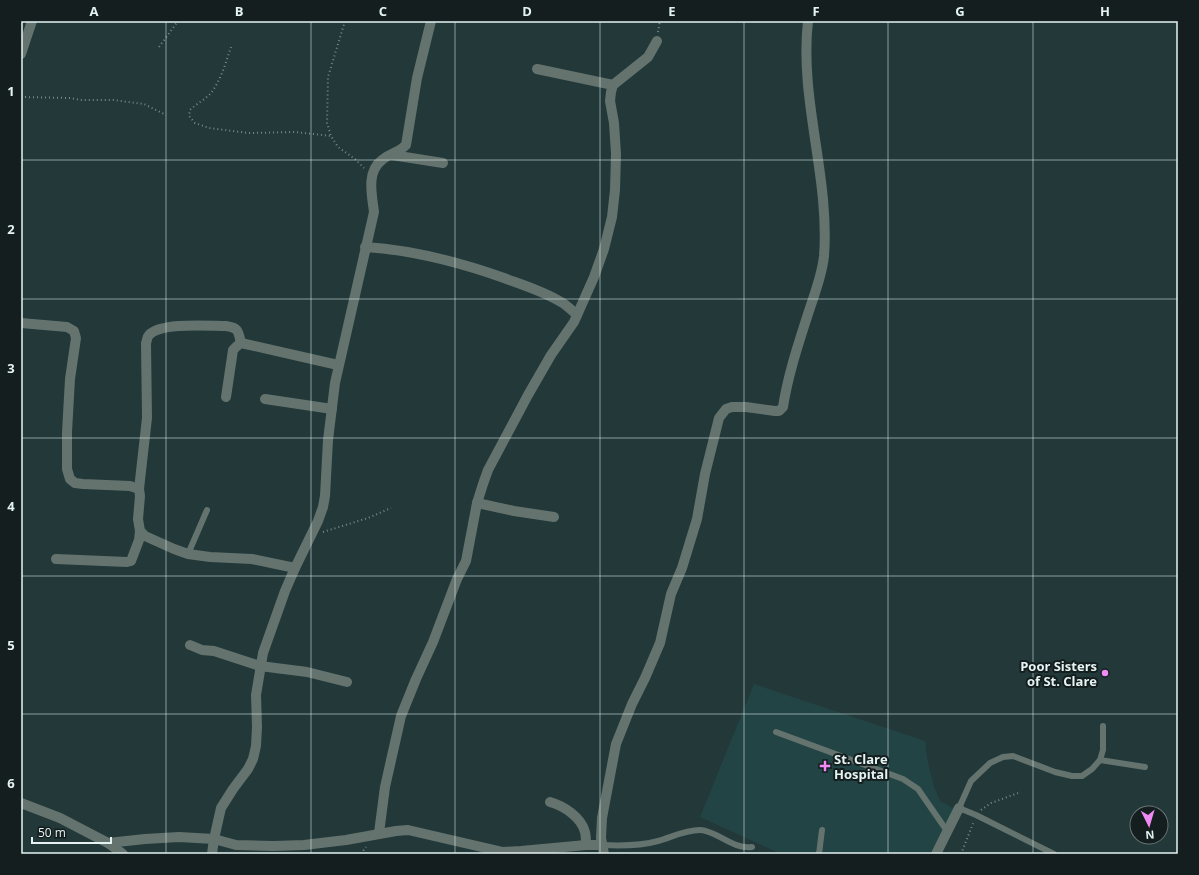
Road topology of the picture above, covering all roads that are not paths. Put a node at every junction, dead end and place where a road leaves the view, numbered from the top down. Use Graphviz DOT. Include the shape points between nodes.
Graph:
graph roads {
  1 [pos="32,21"];
  2 [pos="431,21"];
  3 [pos="808,21"];
  4 [pos="657,41"];
  5 [pos="21,54"];
  6 [pos="537,69"];
  7 [pos="613,85"];
  8 [pos="391,155"];
  9 [pos="443,163"];
  10 [pos="365,247"];
  11 [pos="577,315"];
  12 [pos="21,323"];
  13 [pos="242,343"];
  14 [pos="338,365"];
  15 [pos="226,398"];
  16 [pos="265,399"];
  17 [pos="332,409"];
  18 [pos="139,489"];
  19 [pos="477,503"];
  20 [pos="207,510"];
  21 [pos="554,517"];
  22 [pos="140,531"];
  23 [pos="188,554"];
  24 [pos="56,559"];
  25 [pos="295,568"];
  26 [pos="190,645"];
  27 [pos="260,666"];
  28 [pos="347,682"];
  29 [pos="1103,726"];
  30 [pos="776,732"];
  31 [pos="1100,760"];
  32 [pos="1145,767"];
  33 [pos="550,802"];
  34 [pos="21,803"];
  35 [pos="959,808"];
  36 [pos="822,830"];
  37 [pos="947,831"];
  38 [pos="379,833"];
  39 [pos="214,839"];
  40 [pos="108,843"];
  41 [pos="586,845"];
  42 [pos="752,847"];
  43 [pos="603,849"];
  44 [pos="124,854"];
  45 [pos="212,854"];
  46 [pos="819,854"];
  47 [pos="936,854"];
  48 [pos="1054,854"];
  1 -- 5 [label="street"];
  2 -- 8 [label="street" via="417,78 406,145 401,151"];
  3 -- 43 [label="street" via="808,85 822,188 824,226 824,256 819,282 789,374 783,407 775,411 732,406 719,418 696,519 682,568 671,594 660,644 616,744 602,818"];
  4 -- 7 [label="street" via="648,57"];
  6 -- 7 [label="street"];
  7 -- 11 [label="street" via="610,101 616,154 612,217 594,277"];
  8 -- 9 [label="street"];
  8 -- 10 [label="street" via="381,160 372,176 374,212"];
  10 -- 11 [label="street" via="420,253 479,269 562,302"];
  10 -- 14 [label="street"];
  11 -- 19 [label="street" via="528,395 488,470"];
  12 -- 18 [label="street" via="68,327 74,331 76,338 70,379 67,432 67,469 70,479 75,483 130,486"];
  13 -- 14 [label="street"];
  13 -- 15 [label="street" via="234,350"];
  13 -- 18 [label="street" via="238,330 226,326 168,326 148,336 147,418"];
  14 -- 17 [label="street"];
  16 -- 17 [label="street"];
  17 -- 25 [label="street" via="325,496 318,521"];
  18 -- 22 [label="street"];
  19 -- 21 [label="street"];
  19 -- 38 [label="street" via="466,561 401,716 384,787"];
  20 -- 23 [label="lane"];
  22 -- 23 [label="street" via="145,536"];
  22 -- 24 [label="street" via="131,561"];
  23 -- 25 [label="street" via="252,559"];
  25 -- 27 [label="street"];
  26 -- 27 [label="street"];
  27 -- 28 [label="street" via="307,672"];
  27 -- 39 [label="street" via="256,695 256,746 253,759 221,808"];
  29 -- 31 [label="lane" via="1103,750"];
  30 -- 37 [label="lane" via="903,779 918,789"];
  31 -- 32 [label="lane"];
  31 -- 35 [label="lane" via="1082,776 1072,776 1013,756 1003,757 990,763 971,781"];
  33 -- 41 [label="street" via="561,805 578,820 585,833"];
  34 -- 40 [label="street" via="60,818"];
  35 -- 37 [label="street"];
  35 -- 48 [label="lane"];
  36 -- 46 [label="lane"];
  37 -- 47 [label="street"];
  38 -- 39 [label="street" via="304,845 236,845"];
  38 -- 41 [label="street" via="408,830 503,852"];
  39 -- 40 [label="street" via="179,837"];
  39 -- 45 [label="street"];
  40 -- 44 [label="street"];
  41 -- 43 [label="street"];
  42 -- 43 [label="lane" via="744,848 701,830 687,831 638,845"];
}
